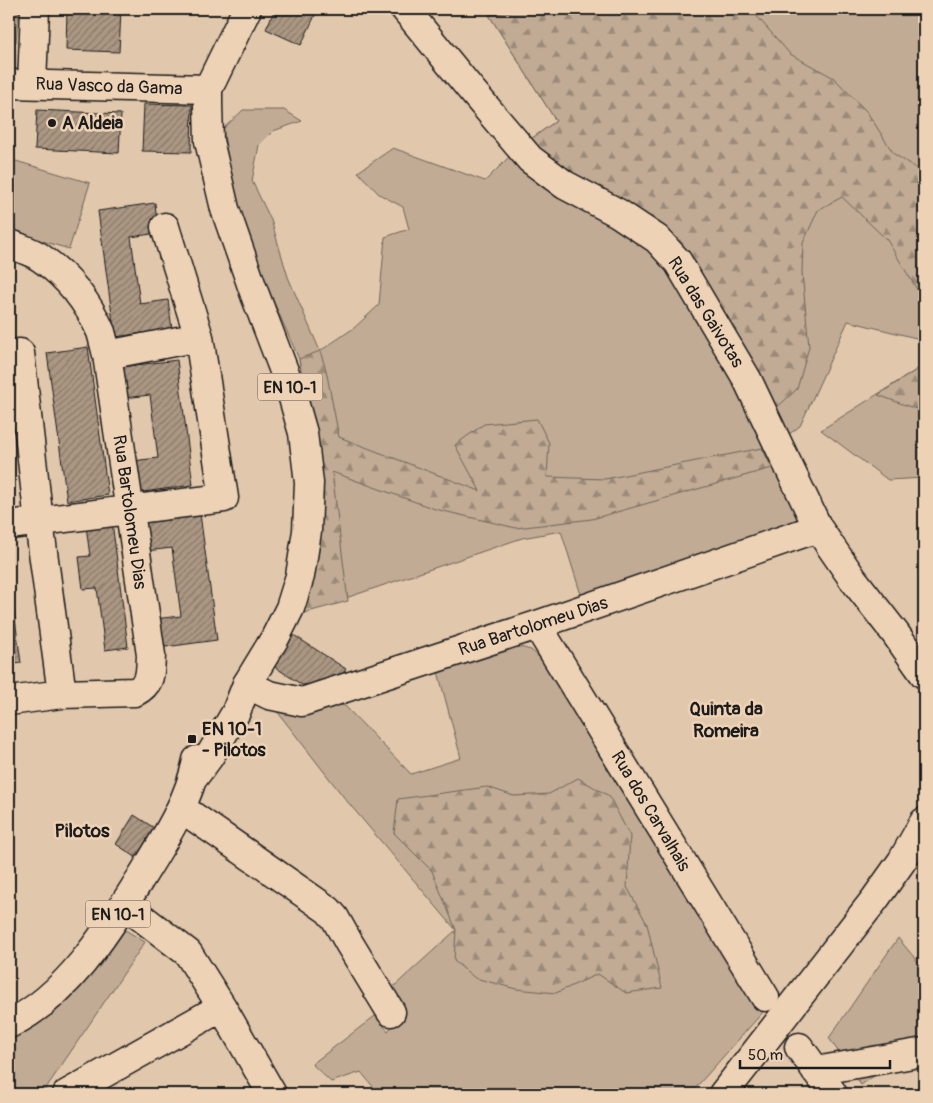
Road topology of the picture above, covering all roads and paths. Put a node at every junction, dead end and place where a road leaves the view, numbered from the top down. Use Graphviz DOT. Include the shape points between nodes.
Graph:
graph roads {
  1 [pos="35,9"];
  2 [pos="247,9"];
  3 [pos="405,9"];
  4 [pos="21,84"];
  5 [pos="208,89"];
  6 [pos="165,226"];
  7 [pos="9,244"];
  8 [pos="199,337"];
  9 [pos="14,354"];
  10 [pos="107,354"];
  11 [pos="130,511"];
  12 [pos="39,522"];
  13 [pos="9,525"];
  14 [pos="818,528"];
  15 [pos="537,625"];
  16 [pos="895,633"];
  17 [pos="924,653"];
  18 [pos="924,674"];
  19 [pos="247,684"];
  20 [pos="62,694"];
  21 [pos="9,701"];
  22 [pos="181,808"];
  23 [pos="924,822"];
  24 [pos="924,857"];
  25 [pos="124,904"];
  26 [pos="765,997"];
  27 [pos="222,1007"];
  28 [pos="391,1012"];
  29 [pos="9,1024"];
  30 [pos="799,1047"];
  31 [pos="924,1052"];
  32 [pos="816,1071"];
  33 [pos="67,1094"];
  34 [pos="272,1094"];
  35 [pos="723,1094"];
  36 [pos="739,1094"];
  37 [pos="833,1094"];
  1 -- 4 [label="street"];
  2 -- 5 [label="street, EN 10-1"];
  3 -- 14 [label="street, Rua das Gaivotas" via="530,159 565,185 657,239 678,262 747,379"];
  4 -- 5 [label="street, Rua Vasco da Gama"];
  5 -- 19 [label="street, EN 10-1" via="209,141 219,187 289,384 303,432 309,483 307,531 300,576 290,608"];
  6 -- 8 [label="street"];
  7 -- 10 [label="street, Rua Bartolomeu Dias" via="39,257 72,285 101,333"];
  8 -- 10 [label="street"];
  8 -- 11 [label="street" via="224,498"];
  9 -- 12 [label="street"];
  10 -- 11 [label="street, Rua Bartolomeu Dias"];
  11 -- 12 [label="street"];
  11 -- 20 [label="street, Rua Bartolomeu Dias" via="151,656 148,680 135,692"];
  12 -- 13 [label="street"];
  12 -- 20 [label="street"];
  14 -- 15 [label="street, Rua Bartolomeu Dias"];
  14 -- 16 [label="street, Rua das Gaivotas"];
  15 -- 19 [label="street, Rua Bartolomeu Dias" via="302,702 269,695"];
  15 -- 26 [label="street, Rua dos Carvalhais"];
  16 -- 17 [label="street"];
  16 -- 18 [label="street"];
  19 -- 22 [label="street, EN 10-1" via="232,718 194,777"];
  20 -- 21 [label="street, Rua Bartolomeu Dias"];
  22 -- 25 [label="street, EN 10-1"];
  22 -- 28 [label="street" via="328,910"];
  23 -- 35 [label="street" via="875,899"];
  24 -- 36 [label="street"];
  25 -- 27 [label="street" via="188,953"];
  25 -- 29 [label="street, EN 10-1" via="71,975 45,1001"];
  27 -- 33 [label="street"];
  27 -- 34 [label="street"];
  30 -- 32 [label="street"];
  31 -- 32 [label="street"];
  32 -- 37 [label="street"];
}
